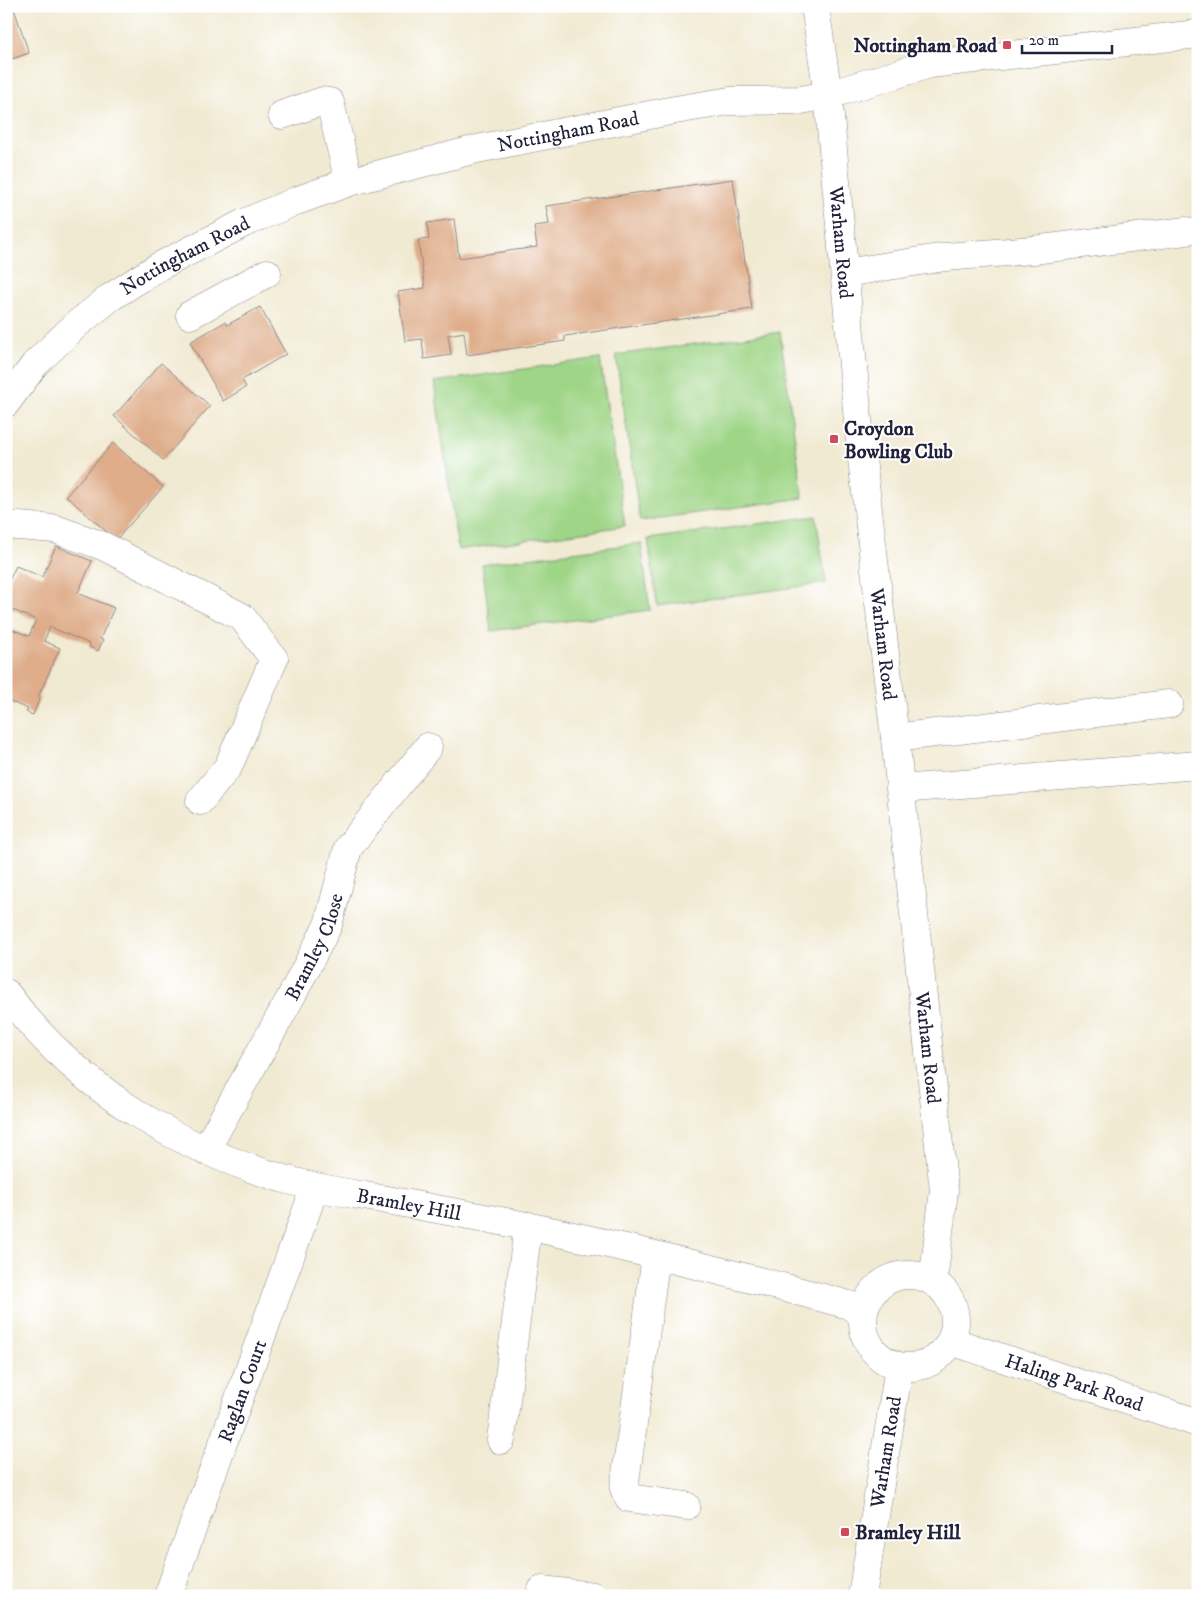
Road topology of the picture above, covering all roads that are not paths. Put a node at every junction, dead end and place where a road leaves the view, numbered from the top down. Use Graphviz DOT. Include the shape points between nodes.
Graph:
graph roads {
  1 [pos="815,6"];
  2 [pos="1198,34"];
  3 [pos="828,95"];
  4 [pos="282,115"];
  5 [pos="349,182"];
  6 [pos="1186,231"];
  7 [pos="267,273"];
  8 [pos="845,273"];
  9 [pos="190,315"];
  10 [pos="6,403"];
  11 [pos="6,525"];
  12 [pos="1169,704"];
  13 [pos="895,738"];
  14 [pos="428,748"];
  15 [pos="1198,765"];
  16 [pos="900,789"];
  17 [pos="200,801"];
  18 [pos="6,993"];
  19 [pos="205,1151"];
  20 [pos="313,1187"];
  21 [pos="528,1226"];
  22 [pos="656,1256"];
  23 [pos="933,1282"];
  24 [pos="863,1315"];
  25 [pos="951,1341"];
  26 [pos="899,1367"];
  27 [pos="1198,1423"];
  28 [pos="501,1440"];
  29 [pos="686,1506"];
  30 [pos="542,1590"];
  31 [pos="168,1596"];
  32 [pos="593,1596"];
  33 [pos="862,1596"];
  1 -- 3 [label="street, Warham Road"];
  2 -- 3 [label="street, Nottingham Road" via="930,64"];
  3 -- 5 [label="street, Nottingham Road" via="801,100 730,101 675,110 476,149"];
  3 -- 8 [label="street, Warham Road"];
  4 -- 5 [label="street" via="323,100 330,102"];
  5 -- 10 [label="street, Nottingham Road" via="244,224 158,267 111,297 77,324 36,364"];
  6 -- 8 [label="street" via="945,258"];
  7 -- 9 [label="street"];
  8 -- 13 [label="street, Warham Road" via="860,442"];
  11 -- 17 [label="street" via="55,529 103,546 242,617 274,659 228,767"];
  12 -- 13 [label="street"];
  13 -- 16 [label="street, Warham Road"];
  14 -- 19 [label="street, Bramley Close" via="348,848 328,926"];
  15 -- 16 [label="street"];
  16 -- 23 [label="street, Warham Road" via="944,1191"];
  18 -- 19 [label="street, Bramley Hill" via="55,1050 100,1089 153,1125"];
  19 -- 20 [label="street, Bramley Hill" via="266,1174"];
  20 -- 21 [label="street, Bramley Hill"];
  20 -- 31 [label="street, Raglan Court"];
  21 -- 22 [label="street, Bramley Hill"];
  21 -- 28 [label="street"];
  22 -- 24 [label="street, Bramley Hill" via="849,1305"];
  22 -- 29 [label="street" via="624,1489 629,1498"];
  23 -- 24 [label="street" via="919,1276 903,1276 884,1282 869,1298"];
  23 -- 25 [label="street" via="949,1298 955,1318"];
  24 -- 26 [label="street" via="867,1342 883,1360"];
  25 -- 26 [label="street" via="938,1357 918,1367"];
  25 -- 27 [label="street, Haling Park Road"];
  26 -- 33 [label="street, Warham Road"];
  30 -- 32 [label="street"];
}
